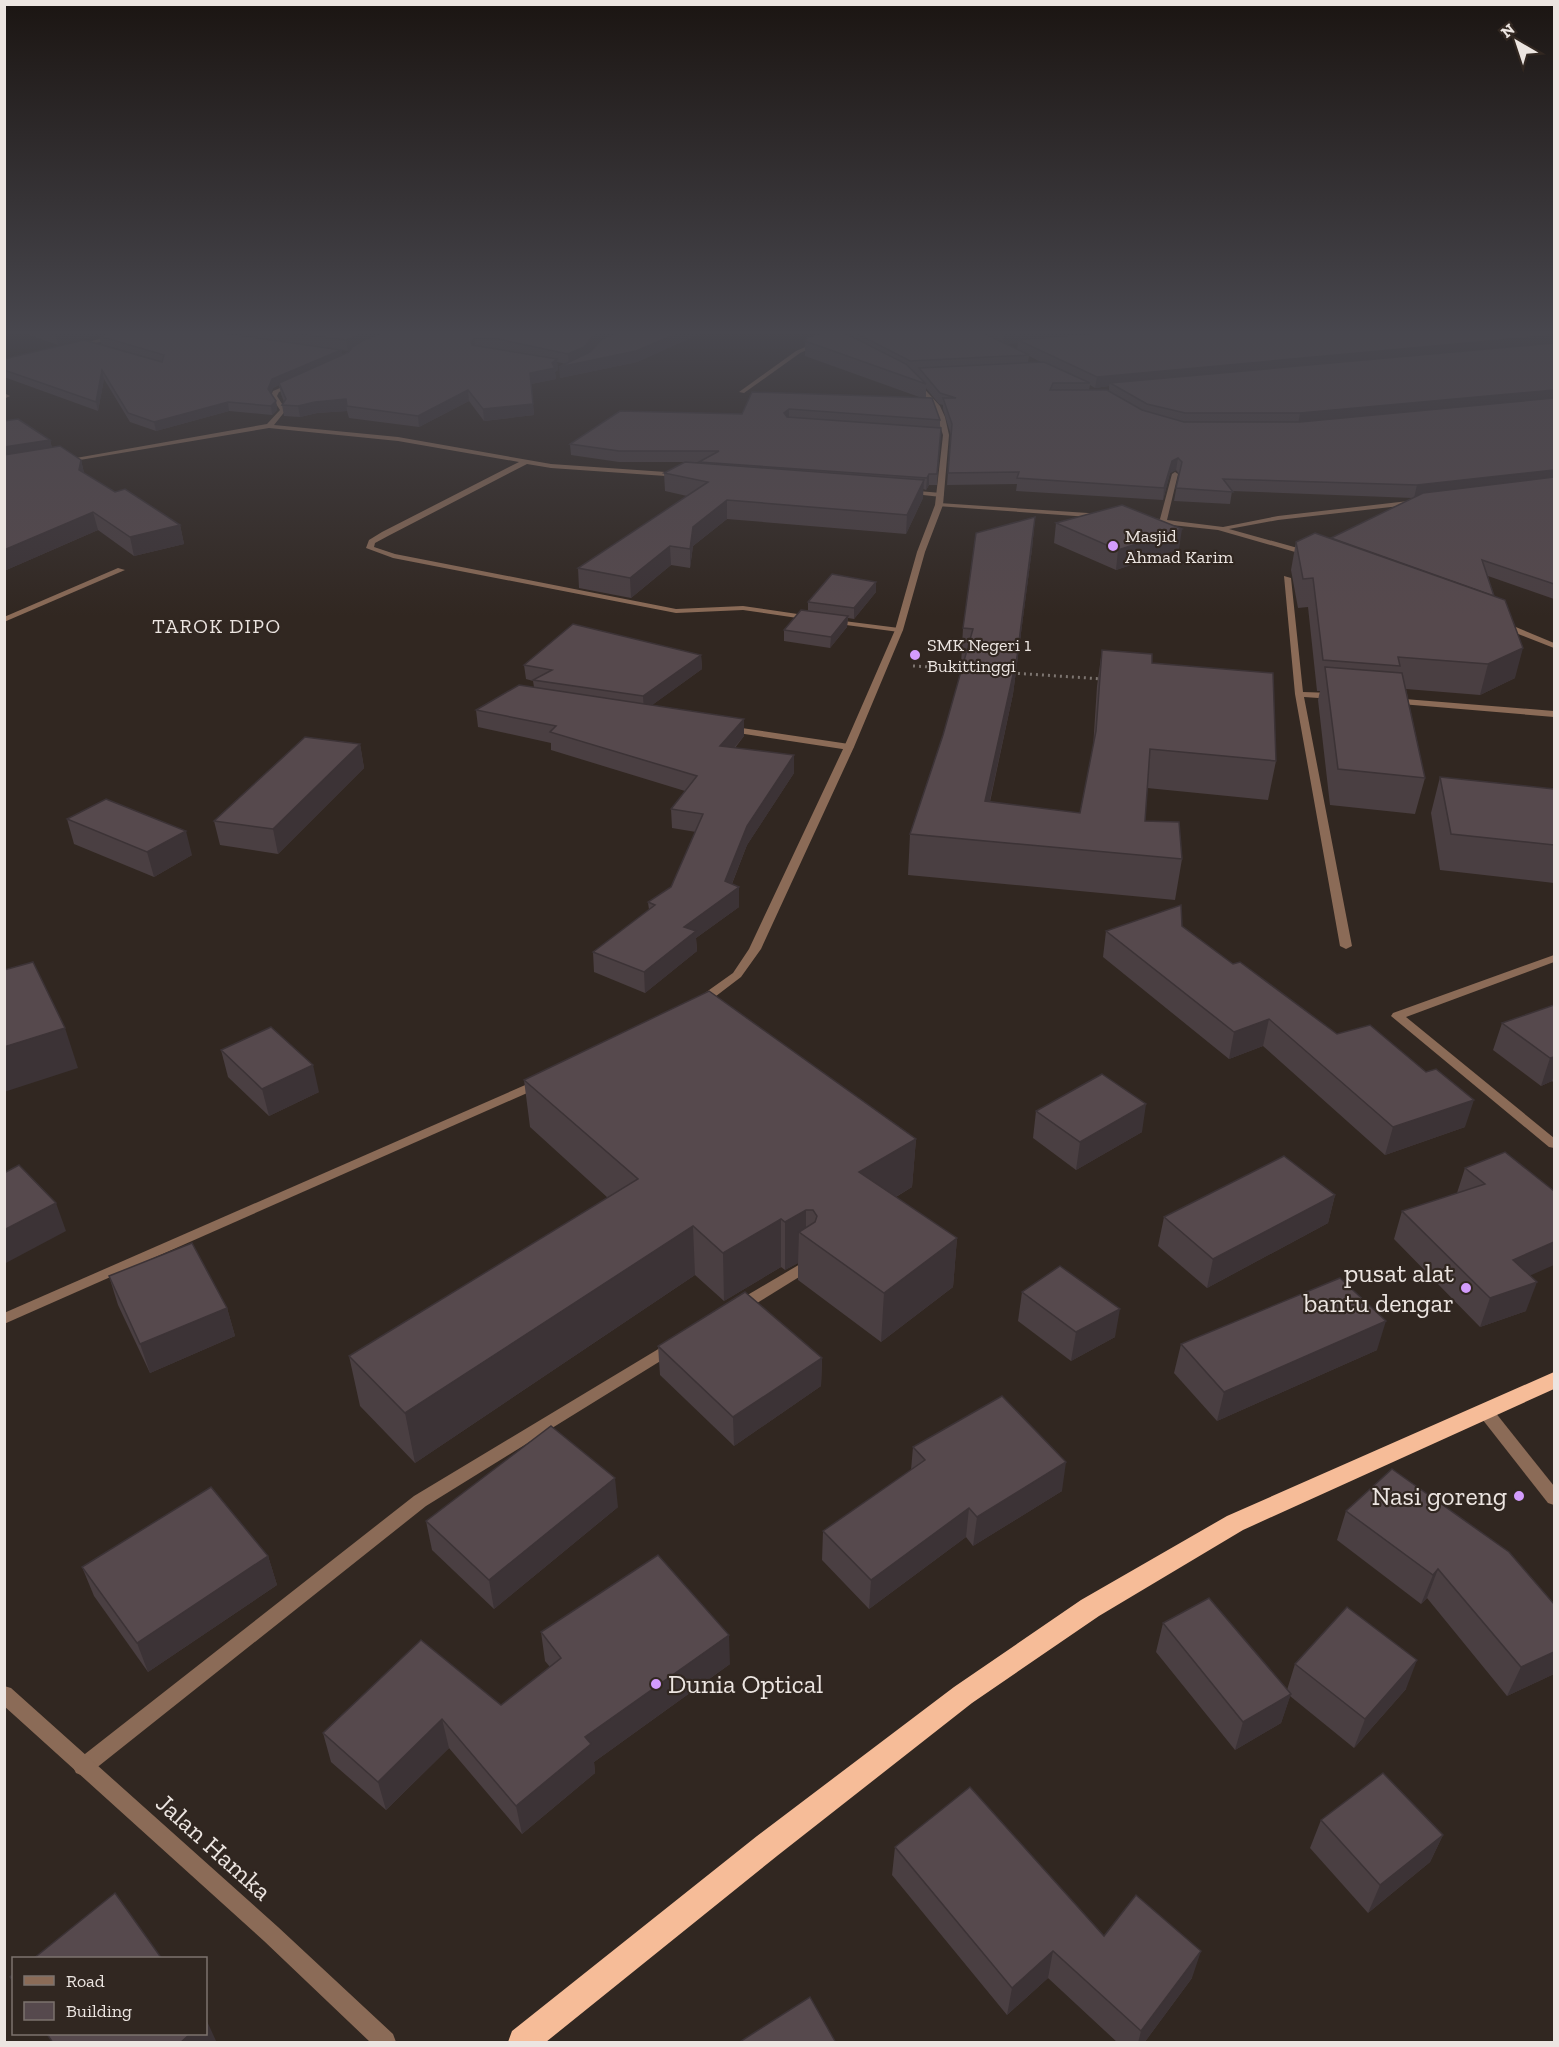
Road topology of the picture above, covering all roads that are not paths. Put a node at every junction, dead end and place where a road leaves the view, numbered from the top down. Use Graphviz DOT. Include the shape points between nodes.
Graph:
graph roads {
  1 [pos="269,426"];
  2 [pos="941,426"];
  3 [pos="55,462"];
  4 [pos="525,462"];
  5 [pos="1174,474"];
  6 [pos="695,476"];
  7 [pos="894,491"];
  8 [pos="940,500"];
  9 [pos="1428,500"];
  10 [pos="1118,517"];
  11 [pos="1141,519"];
  12 [pos="1163,522"];
  13 [pos="1219,528"];
  14 [pos="1318,557"];
  15 [pos="121,570"];
  16 [pos="1287,578"];
  17 [pos="4,620"];
  18 [pos="1492,621"];
  19 [pos="899,630"];
  20 [pos="1554,646"];
  21 [pos="1299,694"];
  22 [pos="1345,697"];
  23 [pos="1380,700"];
  24 [pos="1554,714"];
  25 [pos="722,728"];
  26 [pos="849,747"];
  27 [pos="1346,946"];
  28 [pos="1554,958"];
  29 [pos="685,1011"];
  30 [pos="552,1077"];
  31 [pos="1554,1144"];
  32 [pos="807,1265"];
  33 [pos="727,1314"];
  34 [pos="4,1319"];
  35 [pos="686,1339"];
  36 [pos="1554,1380"];
  37 [pos="1485,1411"];
  38 [pos="1554,1498"];
  39 [pos="4,1694"];
  40 [pos="83,1767"];
  41 [pos="385,2043"];
  42 [pos="523,2043"];
  1 -- 3 [label="street"];
  1 -- 4 [label="street" via="398,439"];
  2 -- 8 [label="street"];
  4 -- 6 [label="street"];
  4 -- 19 [label="street" via="385,534 372,542 370,549 676,611 743,608"];
  5 -- 12 [label="street"];
  7 -- 8 [label="street"];
  8 -- 10 [label="street"];
  8 -- 19 [label="street"];
  9 -- 13 [label="street"];
  11 -- 12 [label="street"];
  12 -- 13 [label="street"];
  13 -- 14 [label="street"];
  15 -- 17 [label="street"];
  16 -- 21 [label="street"];
  18 -- 20 [label="street"];
  19 -- 26 [label="street"];
  21 -- 22 [label="street"];
  21 -- 27 [label="street"];
  23 -- 24 [label="street"];
  25 -- 26 [label="street"];
  26 -- 29 [label="street" via="755,949 737,975"];
  28 -- 31 [label="street" via="1397,1016"];
  30 -- 34 [label="street"];
  32 -- 33 [label="street"];
  35 -- 40 [label="street" via="420,1501"];
  36 -- 37 [label="highway"];
  37 -- 38 [label="street"];
  37 -- 42 [label="highway" via="1235,1523 1090,1608 963,1695 767,1846"];
  39 -- 40 [label="street, Jalan Hamka"];
  40 -- 41 [label="street, Jalan Hamka" via="271,1934"];
}
